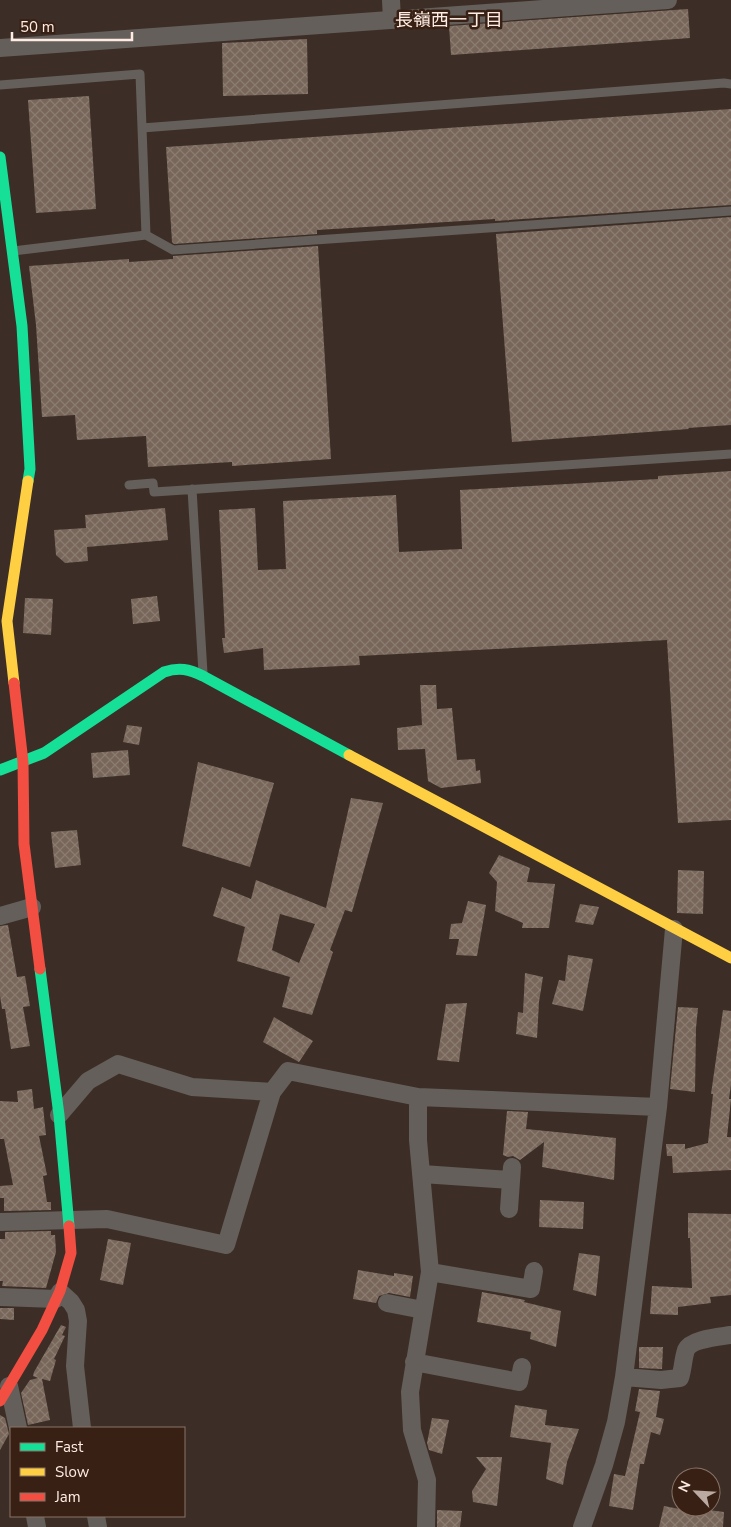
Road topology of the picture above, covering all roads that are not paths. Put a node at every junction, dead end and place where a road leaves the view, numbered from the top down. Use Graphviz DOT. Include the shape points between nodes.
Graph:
graph roads {
  1 [pos="391,0"];
  2 [pos="668,0"];
  3 [pos="629,2"];
  4 [pos="392,20"];
  5 [pos="0,48"];
  6 [pos="731,84"];
  7 [pos="0,85"];
  8 [pos="142,128"];
  9 [pos="0,157"];
  10 [pos="731,211"];
  11 [pos="146,235"];
  12 [pos="12,251"];
  13 [pos="8,283"];
  14 [pos="731,454"];
  15 [pos="129,484"];
  16 [pos="192,489"];
  17 [pos="203,676"];
  18 [pos="23,762"];
  19 [pos="0,770"];
  20 [pos="32,907"];
  21 [pos="0,916"];
  22 [pos="674,929"];
  23 [pos="731,958"];
  24 [pos="272,1092"];
  25 [pos="418,1097"];
  26 [pos="658,1106"];
  27 [pos="59,1115"];
  28 [pos="422,1174"];
  29 [pos="509,1209"];
  30 [pos="67,1221"];
  31 [pos="0,1222"];
  32 [pos="534,1271"];
  33 [pos="430,1272"];
  34 [pos="58,1295"];
  35 [pos="0,1297"];
  36 [pos="388,1303"];
  37 [pos="423,1310"];
  38 [pos="731,1335"];
  39 [pos="414,1362"];
  40 [pos="624,1377"];
  41 [pos="520,1381"];
  42 [pos="9,1386"];
  43 [pos="0,1401"];
  44 [pos="18,1427"];
  45 [pos="82,1427"];
  46 [pos="426,1527"];
  47 [pos="582,1527"];
  1 -- 4 [label="street"];
  2 -- 3 [label="street"];
  3 -- 4 [label="street"];
  4 -- 5 [label="street"];
  6 -- 8 [label="lane"];
  7 -- 8 [label="lane" via="140,74"];
  8 -- 11 [label="lane"];
  9 -- 12 [label="street"];
  10 -- 11 [label="lane" via="173,250"];
  11 -- 12 [label="lane"];
  12 -- 13 [label="street"];
  13 -- 18 [label="street" via="22,326 30,469 7,621"];
  14 -- 16 [label="lane"];
  15 -- 16 [label="lane" via="153,483 154,492"];
  16 -- 17 [label="lane"];
  17 -- 18 [label="street" via="184,668 164,672 44,753"];
  17 -- 22 [label="street"];
  18 -- 19 [label="street"];
  18 -- 20 [label="street" via="24,844"];
  20 -- 21 [label="street"];
  20 -- 27 [label="street"];
  22 -- 23 [label="street"];
  22 -- 26 [label="street"];
  24 -- 25 [label="street" via="288,1071"];
  24 -- 27 [label="street" via="192,1087 118,1064 88,1081"];
  24 -- 30 [label="street" via="226,1244 107,1219"];
  25 -- 26 [label="street"];
  25 -- 28 [label="street"];
  26 -- 40 [label="street"];
  27 -- 30 [label="street"];
  28 -- 29 [label="street" via="511,1173"];
  28 -- 33 [label="street"];
  30 -- 31 [label="street"];
  30 -- 34 [label="street" via="71,1253"];
  32 -- 33 [label="street" via="531,1289"];
  33 -- 37 [label="street"];
  34 -- 35 [label="street"];
  34 -- 42 [label="street"];
  34 -- 45 [label="street" via="72,1302 78,1321 75,1366"];
  36 -- 37 [label="street"];
  37 -- 39 [label="street"];
  38 -- 40 [label="street" via="689,1346 680,1378"];
  39 -- 41 [label="street"];
  39 -- 46 [label="street" via="410,1392 412,1430 427,1480"];
  40 -- 47 [label="street" via="604,1465"];
  42 -- 43 [label="street"];
  42 -- 44 [label="street"];
}
